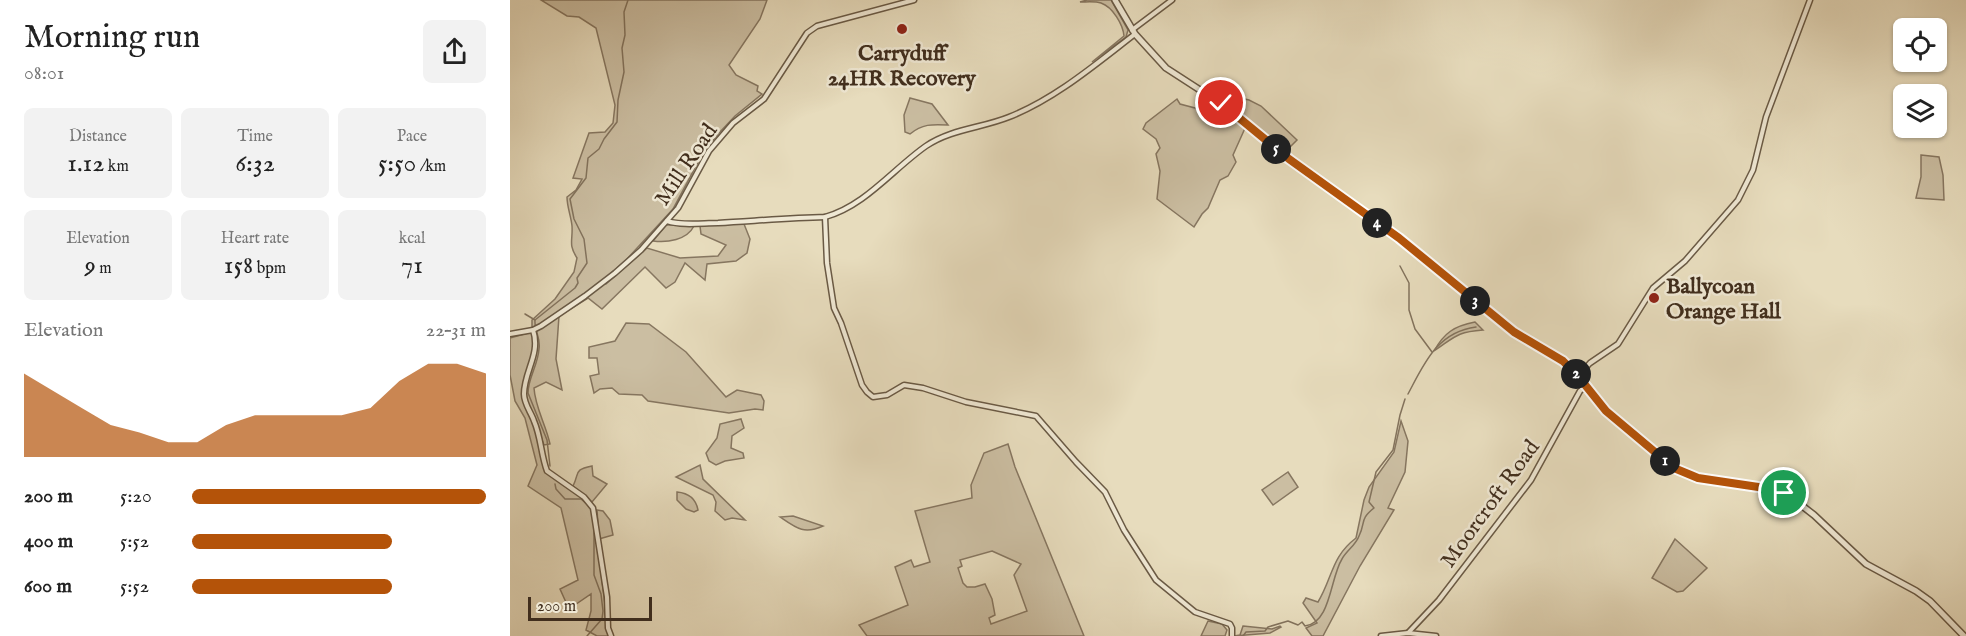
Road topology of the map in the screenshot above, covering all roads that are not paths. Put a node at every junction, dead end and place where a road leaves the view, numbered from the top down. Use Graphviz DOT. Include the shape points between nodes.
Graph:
graph roads {
  1 [pos="914,0"];
  2 [pos="1115,0"];
  3 [pos="1172,0"];
  4 [pos="1810,0"];
  5 [pos="1134,32"];
  6 [pos="825,217"];
  7 [pos="667,221"];
  8 [pos="533,330"];
  9 [pos="510,334"];
  10 [pos="1578,376"];
  11 [pos="1586,386"];
  12 [pos="1408,633"];
  13 [pos="611,636"];
  14 [pos="1232,636"];
  15 [pos="1381,636"];
  16 [pos="1436,636"];
  17 [pos="1964,636"];
  1 -- 7 [label="street, Mill Road" via="817,26 807,33 764,99 733,123 709,151"];
  2 -- 5 [label="street"];
  3 -- 5 [label="street"];
  4 -- 10 [label="street" via="1766,117 1753,170 1738,200 1685,261 1653,288 1618,344"];
  5 -- 6 [label="street" via="1029,107 927,146 851,205"];
  5 -- 10 [label="street" via="1176,76 1234,112 1505,325 1563,361"];
  6 -- 7 [label="street" via="698,224"];
  6 -- 14 [label="street" via="834,308 867,392 880,397 904,385 1036,416 1105,492 1156,580 1195,612 1226,621"];
  7 -- 8 [label="street, Mill Road" via="615,273"];
  8 -- 9 [label="street, Mill Road"];
  8 -- 13 [label="street" via="536,345 524,397 537,428 547,471 593,508"];
  10 -- 11 [label="street"];
  11 -- 12 [label="street, Moorcroft Road" via="1531,480"];
  11 -- 17 [label="street" via="1606,411 1674,468 1698,478 1765,488 1792,498 1866,564 1930,601"];
  12 -- 15 [label="street"];
  12 -- 16 [label="street"];
}
